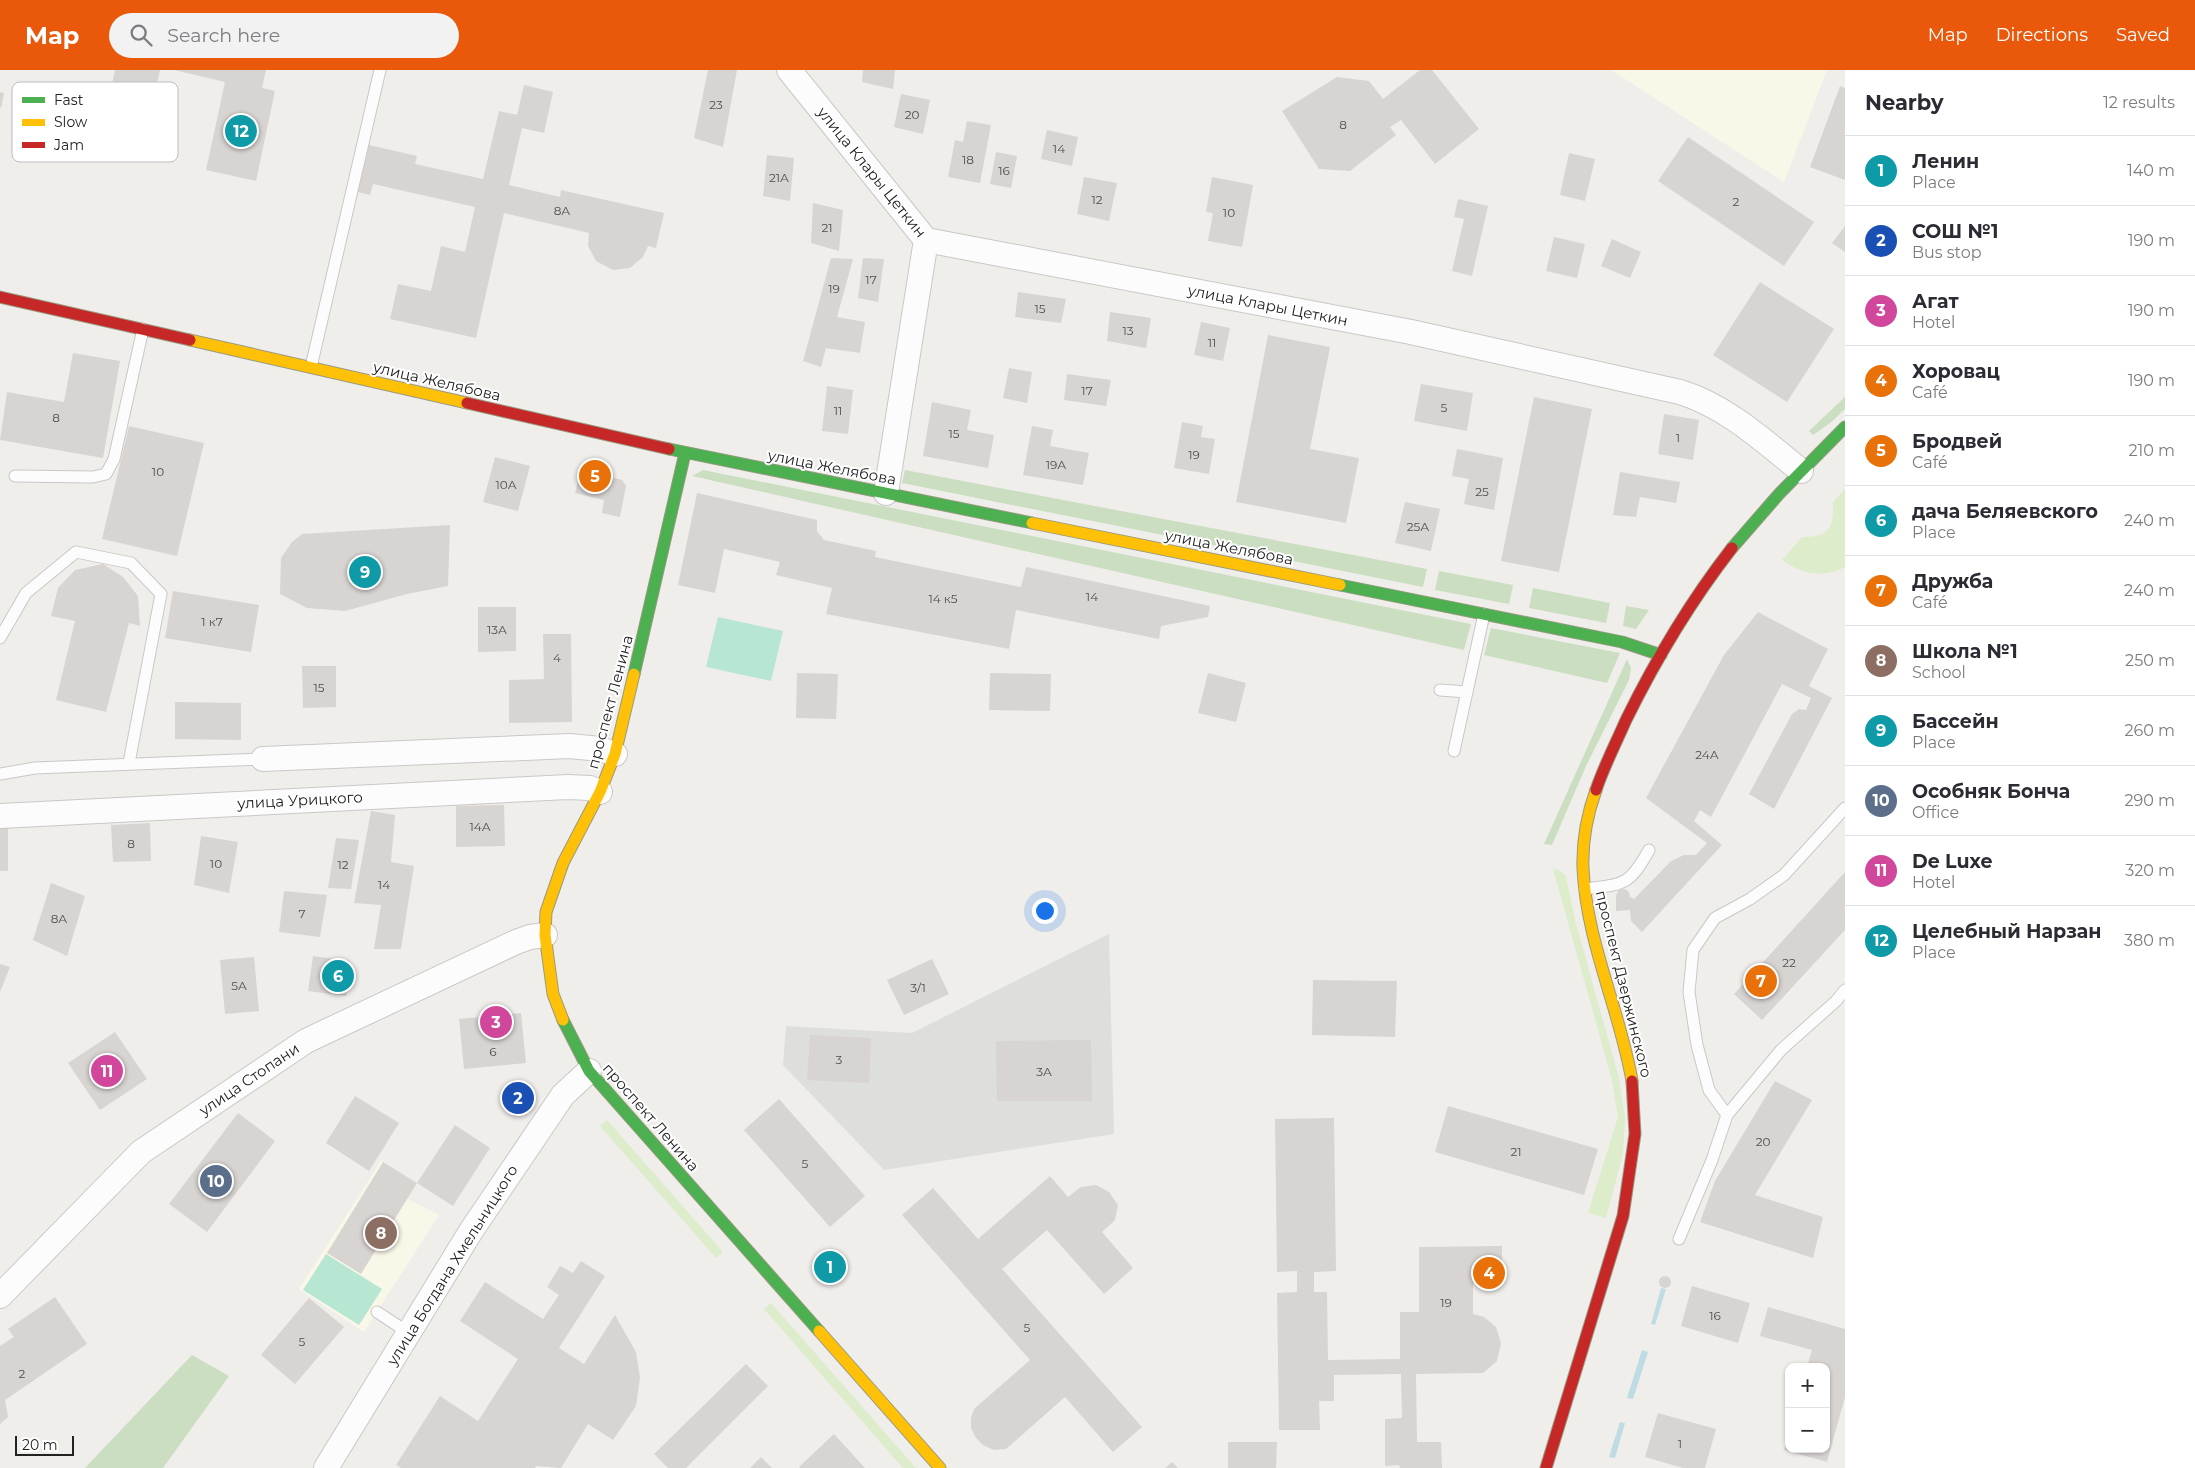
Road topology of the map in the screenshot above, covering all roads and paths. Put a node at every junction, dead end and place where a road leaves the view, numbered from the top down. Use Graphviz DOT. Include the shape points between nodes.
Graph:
graph roads {
  1 [pos="380,70"];
  2 [pos="789,70"];
  3 [pos="926,240"];
  4 [pos="0,297"];
  5 [pos="143,329"];
  6 [pos="311,367"];
  7 [pos="1845,427"];
  8 [pos="685,453"];
  9 [pos="1801,471"];
  10 [pos="15,476"];
  11 [pos="886,493"];
  12 [pos="1484,614"];
  13 [pos="0,638"];
  14 [pos="1660,655"];
  15 [pos="1440,690"];
  16 [pos="1467,692"];
  17 [pos="1454,751"];
  18 [pos="615,754"];
  19 [pos="263,759"];
  20 [pos="129,763"];
  21 [pos="0,774"];
  22 [pos="600,792"];
  23 [pos="1845,808"];
  24 [pos="0,816"];
  25 [pos="1649,850"];
  26 [pos="1585,889"];
  27 [pos="545,936"];
  28 [pos="1845,990"];
  29 [pos="590,1071"];
  30 [pos="1727,1116"];
  31 [pos="1679,1239"];
  32 [pos="0,1296"];
  33 [pos="377,1312"];
  34 [pos="409,1333"];
  35 [pos="326,1468"];
  36 [pos="940,1468"];
  37 [pos="1546,1468"];
  1 -- 6 [label="lane"];
  2 -- 3 [label="street, улица Клары Цеткин"];
  3 -- 9 [label="street, улица Клары Цеткин" via="1411,332 1680,392 1702,398 1720,409"];
  3 -- 11 [label="street"];
  4 -- 5 [label="street, улица Желябова"];
  5 -- 6 [label="street, улица Желябова"];
  5 -- 10 [label="lane" via="114,459 106,474 93,477"];
  6 -- 8 [label="street, улица Желябова"];
  7 -- 9 [label="street, проспект Дзержинского"];
  8 -- 11 [label="street, улица Желябова"];
  8 -- 18 [label="street, проспект Ленина"];
  9 -- 14 [label="street, проспект Дзержинского" via="1726,556"];
  11 -- 12 [label="street, улица Желябова"];
  12 -- 14 [label="street, улица Желябова" via="1622,642"];
  12 -- 16 [label="lane"];
  13 -- 20 [label="lane" via="26,593 76,552 131,563 161,594"];
  14 -- 26 [label="street, проспект Дзержинского" via="1591,800 1582,855"];
  15 -- 16 [label="lane"];
  16 -- 17 [label="lane"];
  18 -- 19 [label="street" via="570,746"];
  18 -- 22 [label="street, проспект Ленина"];
  19 -- 20 [label="lane"];
  20 -- 21 [label="lane" via="35,768"];
  22 -- 24 [label="street, улица Урицкого" via="580,787 558,787"];
  22 -- 27 [label="street, проспект Ленина" via="551,892"];
  23 -- 30 [label="lane" via="1784,875 1715,918 1693,950 1689,992 1697,1045 1709,1090"];
  25 -- 26 [label="lane" via="1637,872 1624,882"];
  26 -- 37 [label="street, проспект Дзержинского" via="1634,1086 1635,1130 1623,1216"];
  27 -- 29 [label="street, проспект Ленина" via="553,994"];
  27 -- 32 [label="street, улица Стопани" via="516,942 306,1041 141,1152"];
  28 -- 30 [label="lane" via="1781,1050"];
  29 -- 34 [label="street, улица Богдана Хмельницкого" via="559,1101 471,1231"];
  29 -- 36 [label="street, проспект Ленина"];
  30 -- 31 [label="lane"];
  33 -- 34 [label="lane"];
  34 -- 35 [label="street, улица Богдана Хмельницкого"];
}
